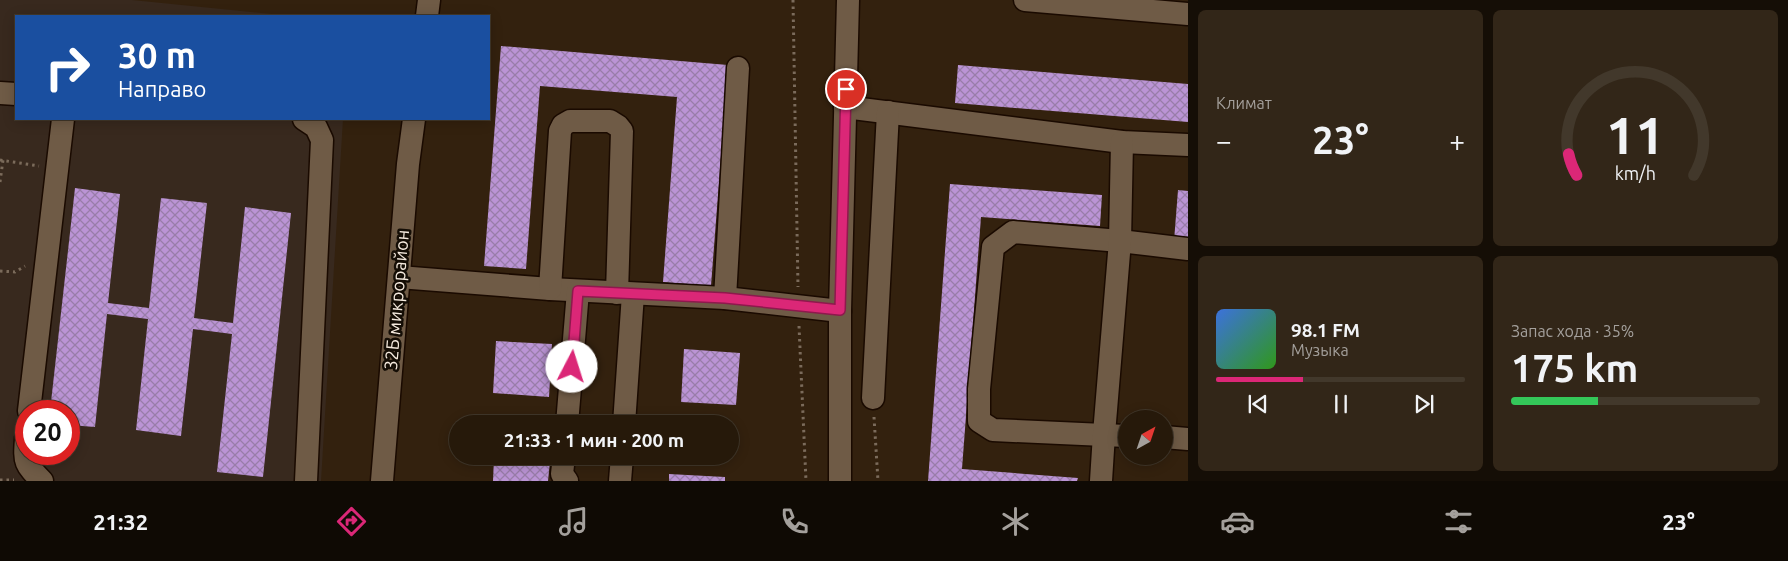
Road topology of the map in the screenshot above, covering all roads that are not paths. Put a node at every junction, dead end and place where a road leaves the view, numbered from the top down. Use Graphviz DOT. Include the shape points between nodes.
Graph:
graph roads {
  1 [pos="430,0"];
  2 [pos="848,0"];
  3 [pos="1025,0"];
  4 [pos="1188,14"];
  5 [pos="427,15"];
  6 [pos="738,68"];
  7 [pos="0,92"];
  8 [pos="15,94"];
  9 [pos="845,107"];
  10 [pos="888,112"];
  11 [pos="62,120"];
  12 [pos="306,120"];
  13 [pos="414,120"];
  14 [pos="1122,142"];
  15 [pos="1188,145"];
  16 [pos="1120,241"];
  17 [pos="1188,249"];
  18 [pos="399,277"];
  19 [pos="550,289"];
  20 [pos="578,291"];
  21 [pos="625,294"];
  22 [pos="725,298"];
  23 [pos="840,310"];
  24 [pos="873,398"];
  25 [pos="30,400"];
  26 [pos="568,415"];
  27 [pos="624,415"];
  28 [pos="1104,434"];
  29 [pos="1118,435"];
  30 [pos="1173,438"];
  31 [pos="1188,439"];
  32 [pos="28,465"];
  33 [pos="563,465"];
  34 [pos="621,465"];
  35 [pos="42,481"];
  36 [pos="306,481"];
  37 [pos="382,481"];
  38 [pos="567,481"];
  39 [pos="620,481"];
  40 [pos="840,481"];
  41 [pos="1101,481"];
  1 -- 5 [label="street"];
  2 -- 9 [label="street"];
  3 -- 4 [label="street"];
  6 -- 22 [label="street"];
  7 -- 8 [label="street"];
  9 -- 10 [label="street"];
  9 -- 23 [label="street"];
  10 -- 14 [label="street"];
  10 -- 24 [label="street"];
  11 -- 25 [label="street"];
  12 -- 36 [label="street" via="316,127 322,140"];
  13 -- 18 [label="street, 32Б микрорайон"];
  14 -- 15 [label="street"];
  14 -- 16 [label="street"];
  16 -- 17 [label="street"];
  16 -- 28 [label="street"];
  16 -- 28 [label="street" via="1013,232 993,247 979,389 979,421 993,430"];
  18 -- 19 [label="street"];
  18 -- 37 [label="street, 32Б микрорайон"];
  19 -- 20 [label="street"];
  19 -- 21 [label="street" via="560,131 570,121 610,121 622,131"];
  20 -- 21 [label="street"];
  20 -- 26 [label="street"];
  21 -- 22 [label="street"];
  21 -- 27 [label="street"];
  22 -- 23 [label="street"];
  23 -- 40 [label="street"];
  28 -- 29 [label="street"];
  28 -- 41 [label="street"];
  30 -- 31 [label="street"];
  32 -- 35 [label="street"];
  33 -- 38 [label="street" via="562,474"];
  34 -- 39 [label="street"];
}
